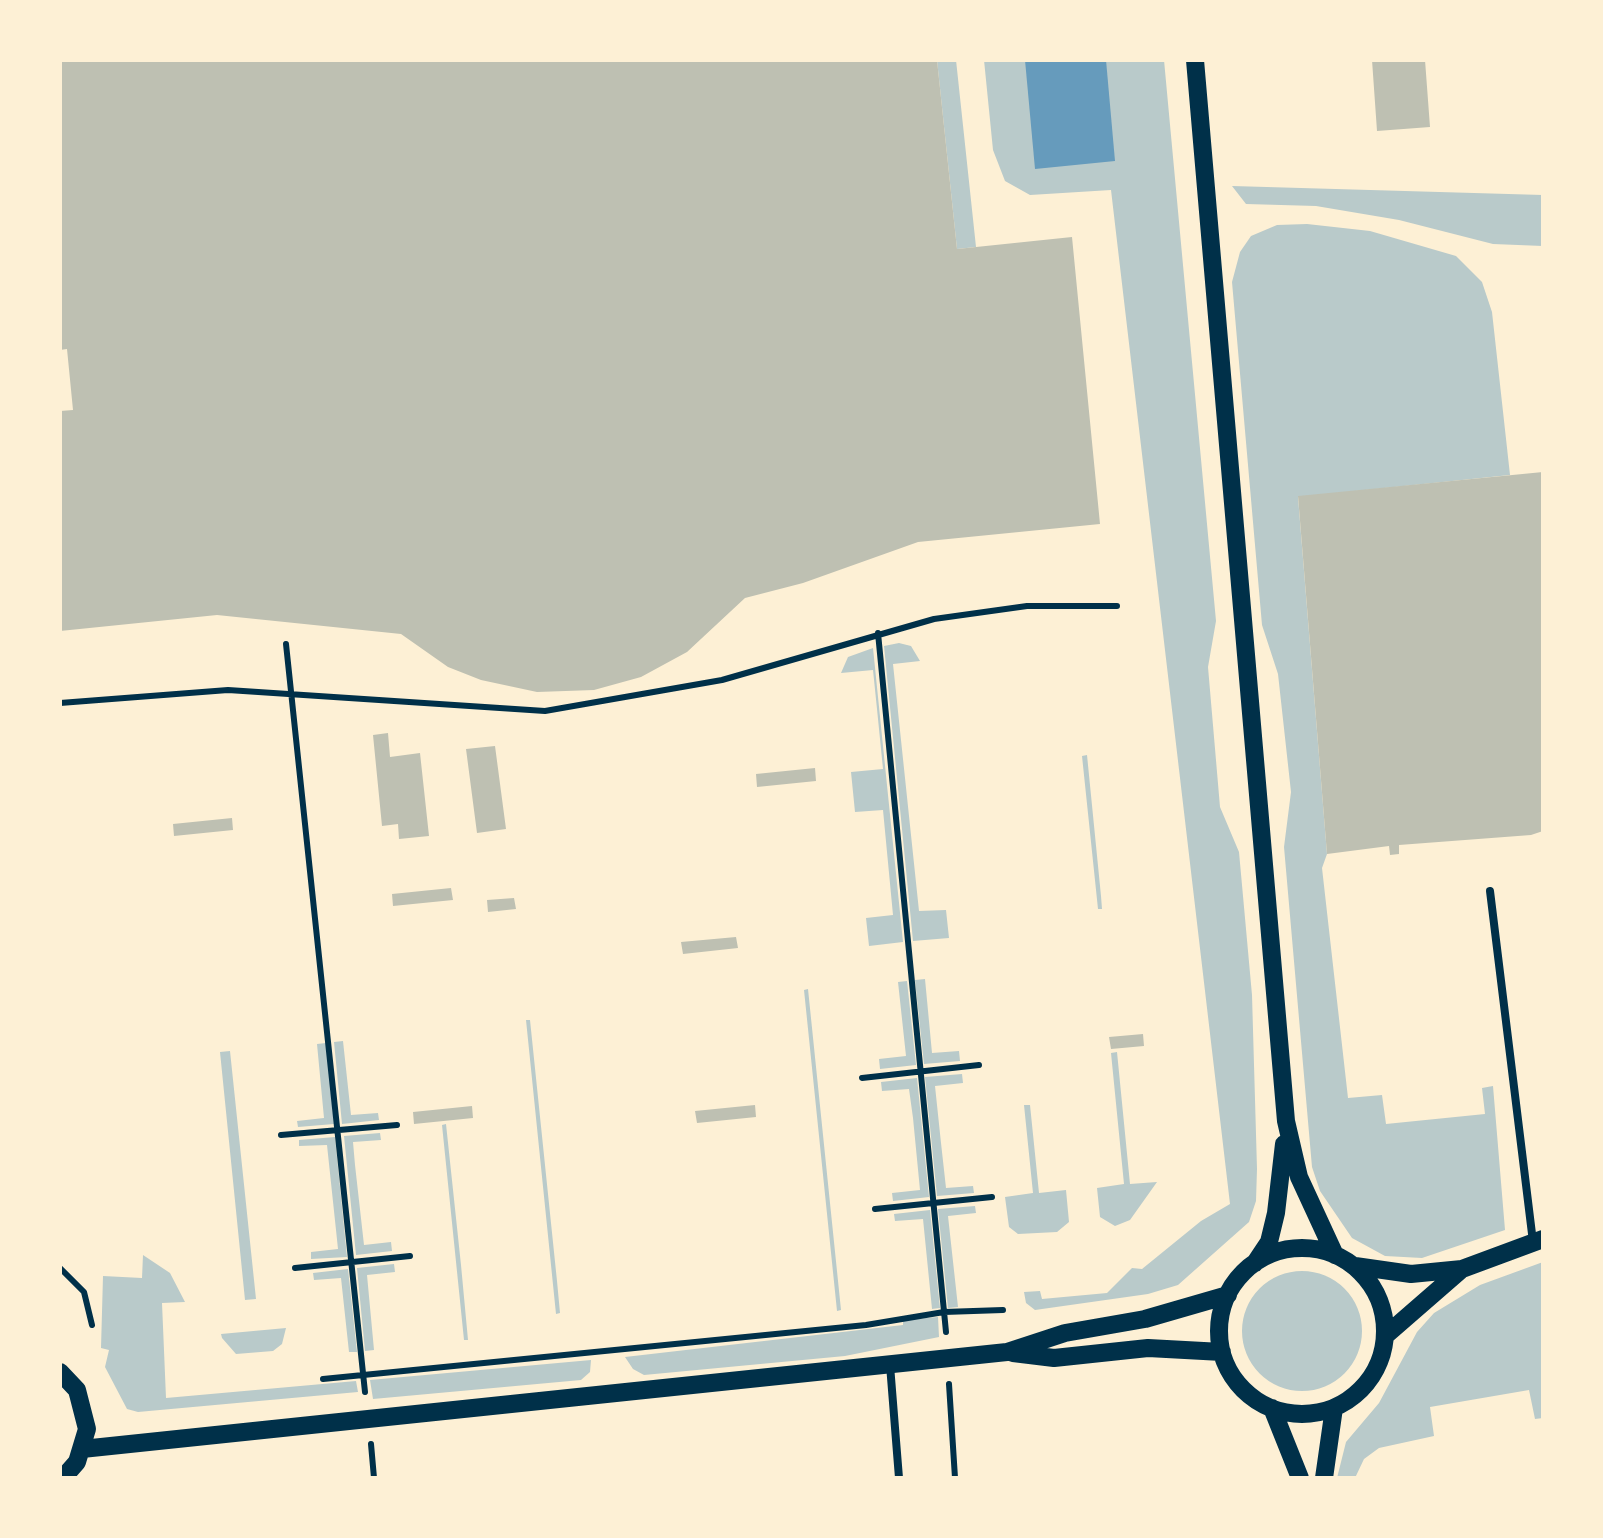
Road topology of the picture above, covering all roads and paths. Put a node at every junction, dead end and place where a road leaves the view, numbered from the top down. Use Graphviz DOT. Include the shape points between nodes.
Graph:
graph roads {
  1 [pos="1195,60"];
  2 [pos="1117,606"];
  3 [pos="878,632"];
  4 [pos="286,644"];
  5 [pos="292,692"];
  6 [pos="60,703"];
  7 [pos="1490,891"];
  8 [pos="978,1065"];
  9 [pos="921,1071"];
  10 [pos="862,1078"];
  11 [pos="1286,1121"];
  12 [pos="397,1125"];
  13 [pos="338,1130"];
  14 [pos="281,1136"];
  15 [pos="992,1197"];
  16 [pos="934,1203"];
  17 [pos="874,1210"];
  18 [pos="1538,1240"];
  19 [pos="1335,1255"];
  20 [pos="410,1256"];
  21 [pos="352,1262"];
  22 [pos="1255,1263"];
  23 [pos="1353,1266"];
  24 [pos="60,1268"];
  25 [pos="294,1268"];
  26 [pos="1462,1269"];
  27 [pos="1228,1295"];
  28 [pos="1003,1310"];
  29 [pos="944,1312"];
  30 [pos="92,1324"];
  31 [pos="1385,1336"];
  32 [pos="1008,1352"];
  33 [pos="1222,1352"];
  34 [pos="948,1360"];
  35 [pos="890,1365"];
  36 [pos="60,1372"];
  37 [pos="364,1375"];
  38 [pos="322,1379"];
  39 [pos="1272,1408"];
  40 [pos="1334,1408"];
  41 [pos="368,1420"];
  42 [pos="82,1449"];
  43 [pos="63,1478"];
  44 [pos="374,1478"];
  45 [pos="900,1478"];
  46 [pos="955,1478"];
  47 [pos="1300,1478"];
  48 [pos="1324,1478"];
  1 -- 11 [label="street"];
  2 -- 3 [label="path" via="1026,606"];
  3 -- 5 [label="path" via="722,680 546,711"];
  3 -- 9 [label="path"];
  4 -- 5 [label="path"];
  5 -- 6 [label="path" via="228,690"];
  5 -- 13 [label="path"];
  7 -- 18 [label="lane"];
  8 -- 9 [label="path"];
  9 -- 10 [label="path"];
  9 -- 16 [label="path"];
  11 -- 19 [label="street" via="1299,1177"];
  11 -- 22 [label="street" via="1276,1213"];
  12 -- 13 [label="path"];
  13 -- 14 [label="path"];
  13 -- 21 [label="path"];
  15 -- 16 [label="path"];
  16 -- 17 [label="path"];
  16 -- 29 [label="path"];
  18 -- 26 [label="street"];
  19 -- 22 [label="street" via="1294,1249"];
  19 -- 23 [label="street"];
  20 -- 21 [label="path"];
  21 -- 25 [label="path"];
  21 -- 37 [label="path"];
  22 -- 27 [label="street"];
  23 -- 26 [label="street" via="1385,1273"];
  23 -- 31 [label="street" via="1377,1297"];
  24 -- 30 [label="path" via="84,1292"];
  26 -- 31 [label="street"];
  27 -- 32 [label="street"];
  27 -- 33 [label="street" via="1220,1323"];
  28 -- 29 [label="path"];
  29 -- 34 [label="path"];
  29 -- 37 [label="path" via="866,1326"];
  31 -- 40 [label="street" via="1370,1379"];
  32 -- 33 [label="street" via="1054,1358 1148,1348"];
  32 -- 34 [label="street"];
  33 -- 39 [label="street" via="1240,1386"];
  34 -- 35 [label="street"];
  34 -- 46 [label="path"];
  35 -- 41 [label="street"];
  35 -- 45 [label="lane"];
  36 -- 42 [label="street" via="84,1407"];
  37 -- 38 [label="path"];
  37 -- 41 [label="path"];
  39 -- 40 [label="street" via="1304,1414"];
  39 -- 47 [label="street"];
  40 -- 48 [label="street"];
  41 -- 42 [label="street"];
  41 -- 44 [label="path"];
  42 -- 43 [label="street"];
}
